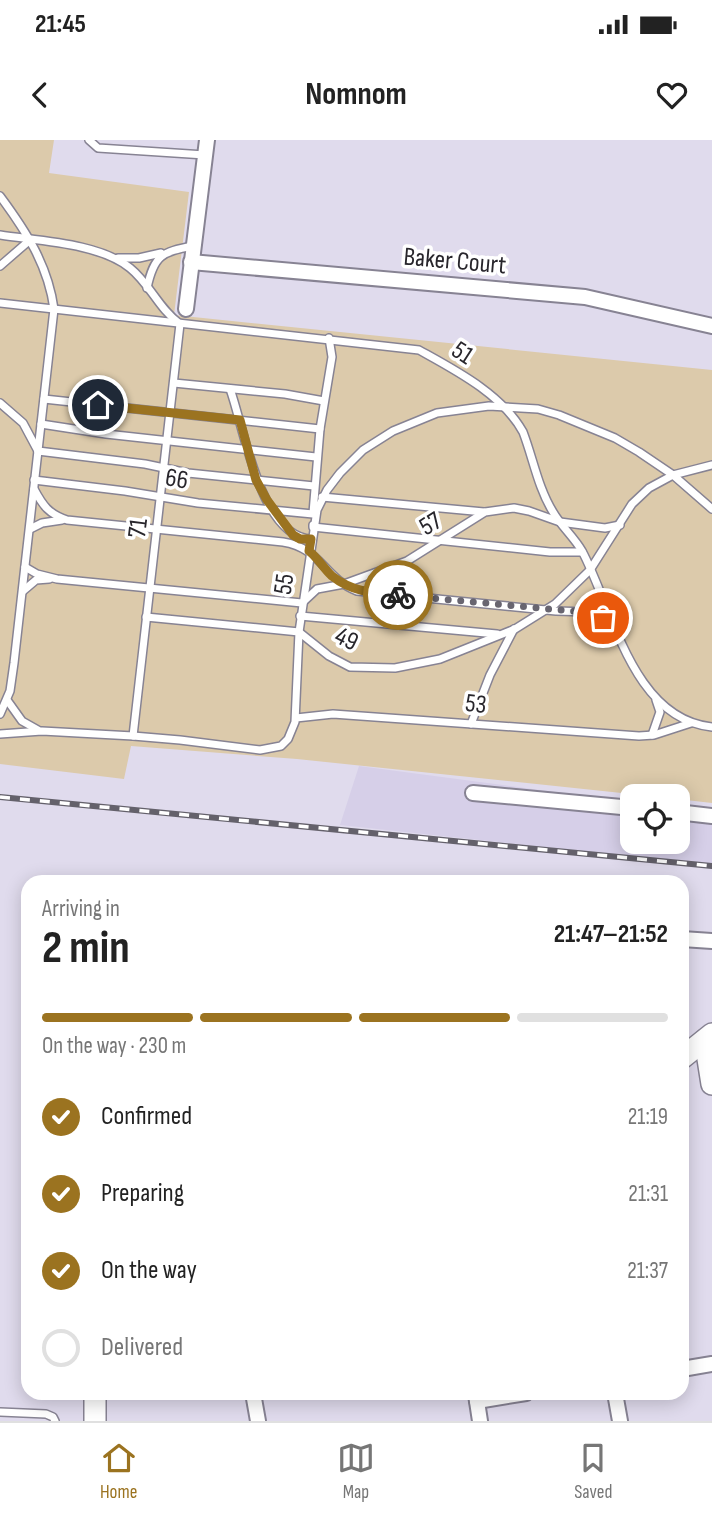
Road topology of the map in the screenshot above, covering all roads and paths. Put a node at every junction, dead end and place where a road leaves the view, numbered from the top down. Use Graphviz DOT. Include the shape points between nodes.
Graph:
graph roads {
  1 [pos="89,140"];
  2 [pos="206,147"];
  3 [pos="0,196"];
  4 [pos="0,235"];
  5 [pos="30,240"];
  6 [pos="193,246"];
  7 [pos="166,252"];
  8 [pos="113,256"];
  9 [pos="191,262"];
  10 [pos="0,266"];
  11 [pos="147,288"];
  12 [pos="0,303"];
  13 [pos="54,309"];
  14 [pos="186,309"];
  15 [pos="180,324"];
  16 [pos="712,326"];
  17 [pos="329,338"];
  18 [pos="174,383"];
  19 [pos="230,389"];
  20 [pos="44,399"];
  21 [pos="324,401"];
  22 [pos="0,403"];
  23 [pos="504,407"];
  24 [pos="170,413"];
  25 [pos="240,420"];
  26 [pos="41,424"];
  27 [pos="320,429"];
  28 [pos="167,440"];
  29 [pos="247,449"];
  30 [pos="37,451"];
  31 [pos="316,457"];
  32 [pos="712,465"];
  33 [pos="164,468"];
  34 [pos="673,475"];
  35 [pos="34,480"];
  36 [pos="256,480"];
  37 [pos="314,486"];
  38 [pos="34,489"];
  39 [pos="161,497"];
  40 [pos="322,498"];
  41 [pos="272,509"];
  42 [pos="712,509"];
  43 [pos="485,513"];
  44 [pos="313,514"];
  45 [pos="67,520"];
  46 [pos="560,522"];
  47 [pos="621,524"];
  48 [pos="313,527"];
  49 [pos="30,529"];
  50 [pos="158,530"];
  51 [pos="311,539"];
  52 [pos="443,540"];
  53 [pos="309,551"];
  54 [pos="582,552"];
  55 [pos="25,567"];
  56 [pos="590,570"];
  57 [pos="57,579"];
  58 [pos="344,584"];
  59 [pos="150,587"];
  60 [pos="23,592"];
  61 [pos="302,603"];
  62 [pos="546,610"];
  63 [pos="300,616"];
  64 [pos="146,617"];
  65 [pos="615,624"];
  66 [pos="515,629"];
  67 [pos="299,632"];
  68 [pos="501,635"];
  69 [pos="654,696"];
  70 [pos="7,700"];
  71 [pos="0,714"];
  72 [pos="296,718"];
  73 [pos="691,723"];
  74 [pos="471,724"];
  75 [pos="712,727"];
  76 [pos="42,731"];
  77 [pos="0,734"];
  78 [pos="652,735"];
  79 [pos="133,736"];
  80 [pos="473,793"];
  81 [pos="620,807"];
  82 [pos="690,813"];
  83 [pos="712,816"];
  84 [pos="689,940"];
  85 [pos="712,942"];
  86 [pos="709,1047"];
  87 [pos="689,1055"];
  88 [pos="712,1084"];
  89 [pos="712,1364"];
  90 [pos="689,1368"];
  91 [pos="95,1400"];
  92 [pos="254,1400"];
  93 [pos="476,1400"];
  94 [pos="616,1400"];
  95 [pos="0,1412"];
  96 [pos="55,1421"];
  97 [pos="95,1421"];
  98 [pos="258,1421"];
  99 [pos="480,1421"];
  100 [pos="620,1421"];
  1 -- 2 [label="lane" via="98,148"];
  2 -- 6 [label="street"];
  3 -- 5 [label="lane"];
  4 -- 5 [label="lane"];
  5 -- 8 [label="lane"];
  5 -- 10 [label="lane"];
  5 -- 13 [label="lane" via="39,255"];
  6 -- 7 [label="lane"];
  6 -- 9 [label="street"];
  7 -- 8 [label="lane" via="129,259"];
  7 -- 11 [label="lane" via="155,262"];
  8 -- 11 [label="lane"];
  9 -- 14 [label="street"];
  9 -- 16 [label="street, Baker Court" via="585,297"];
  11 -- 15 [label="lane"];
  12 -- 13 [label="lane, 51"];
  13 -- 15 [label="lane, 51"];
  13 -- 20 [label="lane"];
  15 -- 17 [label="lane, 51"];
  15 -- 18 [label="lane, 71"];
  17 -- 21 [label="lane" via="332,356"];
  17 -- 23 [label="lane, 51" via="419,350"];
  18 -- 19 [label="lane"];
  18 -- 24 [label="lane, 71"];
  19 -- 21 [label="lane"];
  19 -- 25 [label="lane"];
  20 -- 24 [label="lane"];
  20 -- 26 [label="lane"];
  21 -- 27 [label="lane"];
  22 -- 30 [label="lane" via="23,423"];
  23 -- 34 [label="lane, 55" via="548,411 572,420 615,438"];
  23 -- 40 [label="lane, 55" via="437,413 393,431 347,465"];
  23 -- 46 [label="lane, 51" via="523,432 545,496"];
  24 -- 25 [label="lane"];
  24 -- 28 [label="lane, 71"];
  25 -- 27 [label="lane"];
  25 -- 29 [label="lane"];
  26 -- 28 [label="lane"];
  26 -- 30 [label="lane"];
  27 -- 31 [label="lane"];
  28 -- 29 [label="lane"];
  28 -- 33 [label="lane, 71"];
  29 -- 31 [label="lane"];
  29 -- 36 [label="lane"];
  30 -- 33 [label="lane"];
  30 -- 35 [label="lane"];
  31 -- 37 [label="lane"];
  32 -- 34 [label="lane, 49"];
  33 -- 36 [label="lane"];
  33 -- 39 [label="lane, 71"];
  34 -- 42 [label="lane"];
  34 -- 47 [label="lane, 49" via="632,504"];
  35 -- 38 [label="lane"];
  35 -- 39 [label="lane, 66"];
  36 -- 37 [label="lane"];
  36 -- 41 [label="lane"];
  37 -- 44 [label="lane"];
  38 -- 45 [label="lane" via="45,509"];
  38 -- 49 [label="lane"];
  39 -- 41 [label="lane, 66"];
  39 -- 50 [label="lane, 71"];
  40 -- 43 [label="lane"];
  40 -- 48 [label="lane, 55"];
  41 -- 44 [label="lane, 66"];
  41 -- 51 [label="lane" via="293,535"];
  43 -- 46 [label="lane, 57" via="514,508"];
  43 -- 52 [label="lane, 57"];
  44 -- 48 [label="lane"];
  45 -- 49 [label="lane"];
  45 -- 50 [label="lane"];
  46 -- 47 [label="lane, 57" via="605,528"];
  46 -- 54 [label="lane, 51"];
  47 -- 56 [label="lane, 49"];
  48 -- 51 [label="lane, 55"];
  48 -- 52 [label="lane"];
  49 -- 55 [label="lane"];
  50 -- 53 [label="lane" via="283,542"];
  50 -- 59 [label="lane, 71"];
  51 -- 53 [label="lane, 55"];
  52 -- 54 [label="lane"];
  52 -- 58 [label="lane, 57" via="407,561"];
  53 -- 58 [label="lane"];
  53 -- 61 [label="lane, 55"];
  54 -- 56 [label="lane, 51"];
  55 -- 57 [label="lane"];
  55 -- 60 [label="lane"];
  56 -- 62 [label="lane, 49"];
  56 -- 65 [label="lane, 51"];
  57 -- 59 [label="lane"];
  57 -- 60 [label="lane" via="36,580"];
  58 -- 61 [label="lane, 57" via="317,589"];
  58 -- 62 [label="lane" via="358,591"];
  59 -- 61 [label="lane"];
  59 -- 64 [label="lane, 71"];
  60 -- 70 [label="lane"];
  61 -- 63 [label="lane, 55"];
  62 -- 65 [label="lane" via="594,614"];
  62 -- 66 [label="lane, 49"];
  63 -- 67 [label="lane, 55"];
  63 -- 68 [label="lane"];
  64 -- 67 [label="lane, 49"];
  64 -- 79 [label="lane, 71"];
  65 -- 69 [label="lane, 51" via="636,673"];
  66 -- 68 [label="lane, 49"];
  66 -- 74 [label="lane"];
  67 -- 68 [label="lane, 49" via="338,662 372,668 440,659"];
  67 -- 72 [label="lane, 55"];
  69 -- 73 [label="lane, 51"];
  69 -- 78 [label="lane" via="660,712"];
  70 -- 71 [label="lane"];
  70 -- 76 [label="lane" via="22,721"];
  72 -- 74 [label="lane, 53" via="332,714"];
  72 -- 79 [label="lane" via="288,739 271,750"];
  73 -- 75 [label="lane, 51"];
  73 -- 78 [label="lane, 53"];
  74 -- 78 [label="lane, 53"];
  76 -- 77 [label="lane"];
  76 -- 79 [label="lane"];
  80 -- 81 [label="street"];
  82 -- 83 [label="street"];
  84 -- 85 [label="street"];
  86 -- 87 [label="main road"];
  86 -- 88 [label="main road"];
  89 -- 90 [label="street"];
  91 -- 97 [label="main road"];
  92 -- 98 [label="street"];
  93 -- 99 [label="street"];
  94 -- 100 [label="street"];
  95 -- 96 [label="lane" via="46,1414"];
}
